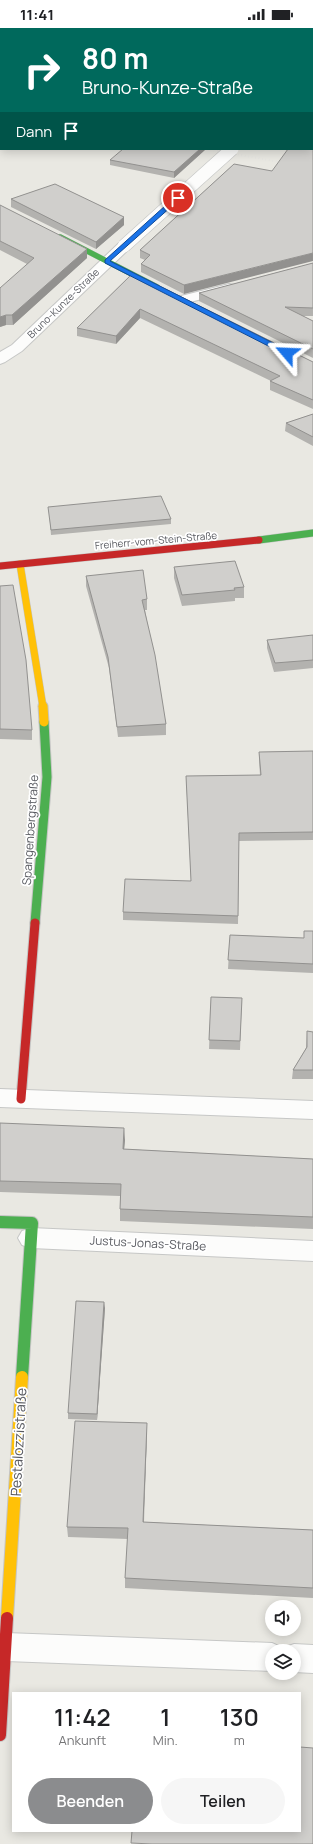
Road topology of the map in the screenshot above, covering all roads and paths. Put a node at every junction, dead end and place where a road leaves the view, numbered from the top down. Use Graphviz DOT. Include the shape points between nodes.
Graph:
graph roads {
  1 [pos="231,150"];
  2 [pos="52,233"];
  3 [pos="107,261"];
  4 [pos="244,284"];
  5 [pos="175,296"];
  6 [pos="196,307"];
  7 [pos="0,358"];
  8 [pos="313,533"];
  9 [pos="20,564"];
  10 [pos="0,566"];
  11 [pos="10,1099"];
  12 [pos="313,1110"];
  13 [pos="0,1222"];
  14 [pos="30,1238"];
  15 [pos="313,1251"];
  16 [pos="6,1647"];
  17 [pos="265,1657"];
  18 [pos="301,1658"];
  19 [pos="313,1659"];
  20 [pos="0,1735"];
  1 -- 3 [label="street, Bruno-Kunze-Straße, bridge"];
  2 -- 3 [label="street"];
  3 -- 5 [label="street"];
  3 -- 7 [label="street, Bruno-Kunze-Straße" via="17,348"];
  4 -- 5 [label="street"];
  5 -- 6 [label="street"];
  8 -- 9 [label="street, Freiherr-vom-Stein-Straße"];
  9 -- 10 [label="street, Freiherr-vom-Stein-Straße"];
  9 -- 11 [label="street, Spangenbergstraße" via="43,702 46,777"];
  11 -- 12 [label="street"];
  13 -- 14 [label="street" via="32,1223"];
  14 -- 15 [label="street, Justus-Jonas-Straße"];
  14 -- 16 [label="street, Pestalozzistraße"];
  16 -- 17 [label="street"];
  16 -- 20 [label="street, Pestalozzistraße"];
  18 -- 19 [label="street"];
}
